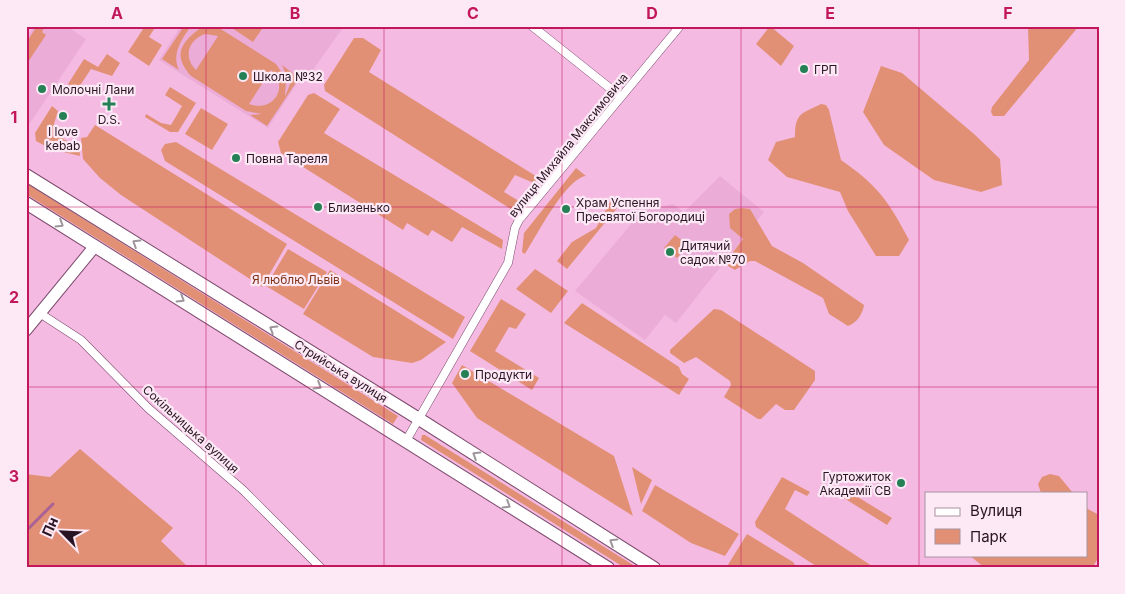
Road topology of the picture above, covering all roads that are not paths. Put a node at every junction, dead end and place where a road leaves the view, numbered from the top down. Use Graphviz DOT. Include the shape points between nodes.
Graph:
graph roads {
  1 [pos="532,26"];
  2 [pos="680,26"];
  3 [pos="621,97"];
  4 [pos="26,175"];
  5 [pos="26,203"];
  6 [pos="94,246"];
  7 [pos="41,314"];
  8 [pos="26,330"];
  9 [pos="419,418"];
  10 [pos="406,441"];
  11 [pos="321,568"];
  12 [pos="608,568"];
  13 [pos="654,568"];
  1 -- 3 [label="street"];
  2 -- 3 [label="street, вулиця Михайла Максимовича"];
  3 -- 9 [label="street, вулиця Михайла Максимовича" via="519,220 508,263"];
  9 -- 4 [label="main road, Стрийська вулиця, one-way"];
  5 -- 6 [label="main road, Стрийська вулиця, one-way"];
  6 -- 7 [label="street"];
  6 -- 10 [label="main road, Стрийська вулиця, one-way"];
  7 -- 8 [label="street"];
  7 -- 11 [label="street, Сокільницька вулиця" via="81,340 148,408 243,490"];
  9 -- 10 [label="street, вулиця Михайла Максимовича"];
  13 -- 9 [label="main road, Стрийська вулиця, one-way"];
  10 -- 12 [label="main road, Стрийська вулиця, one-way"];
}
